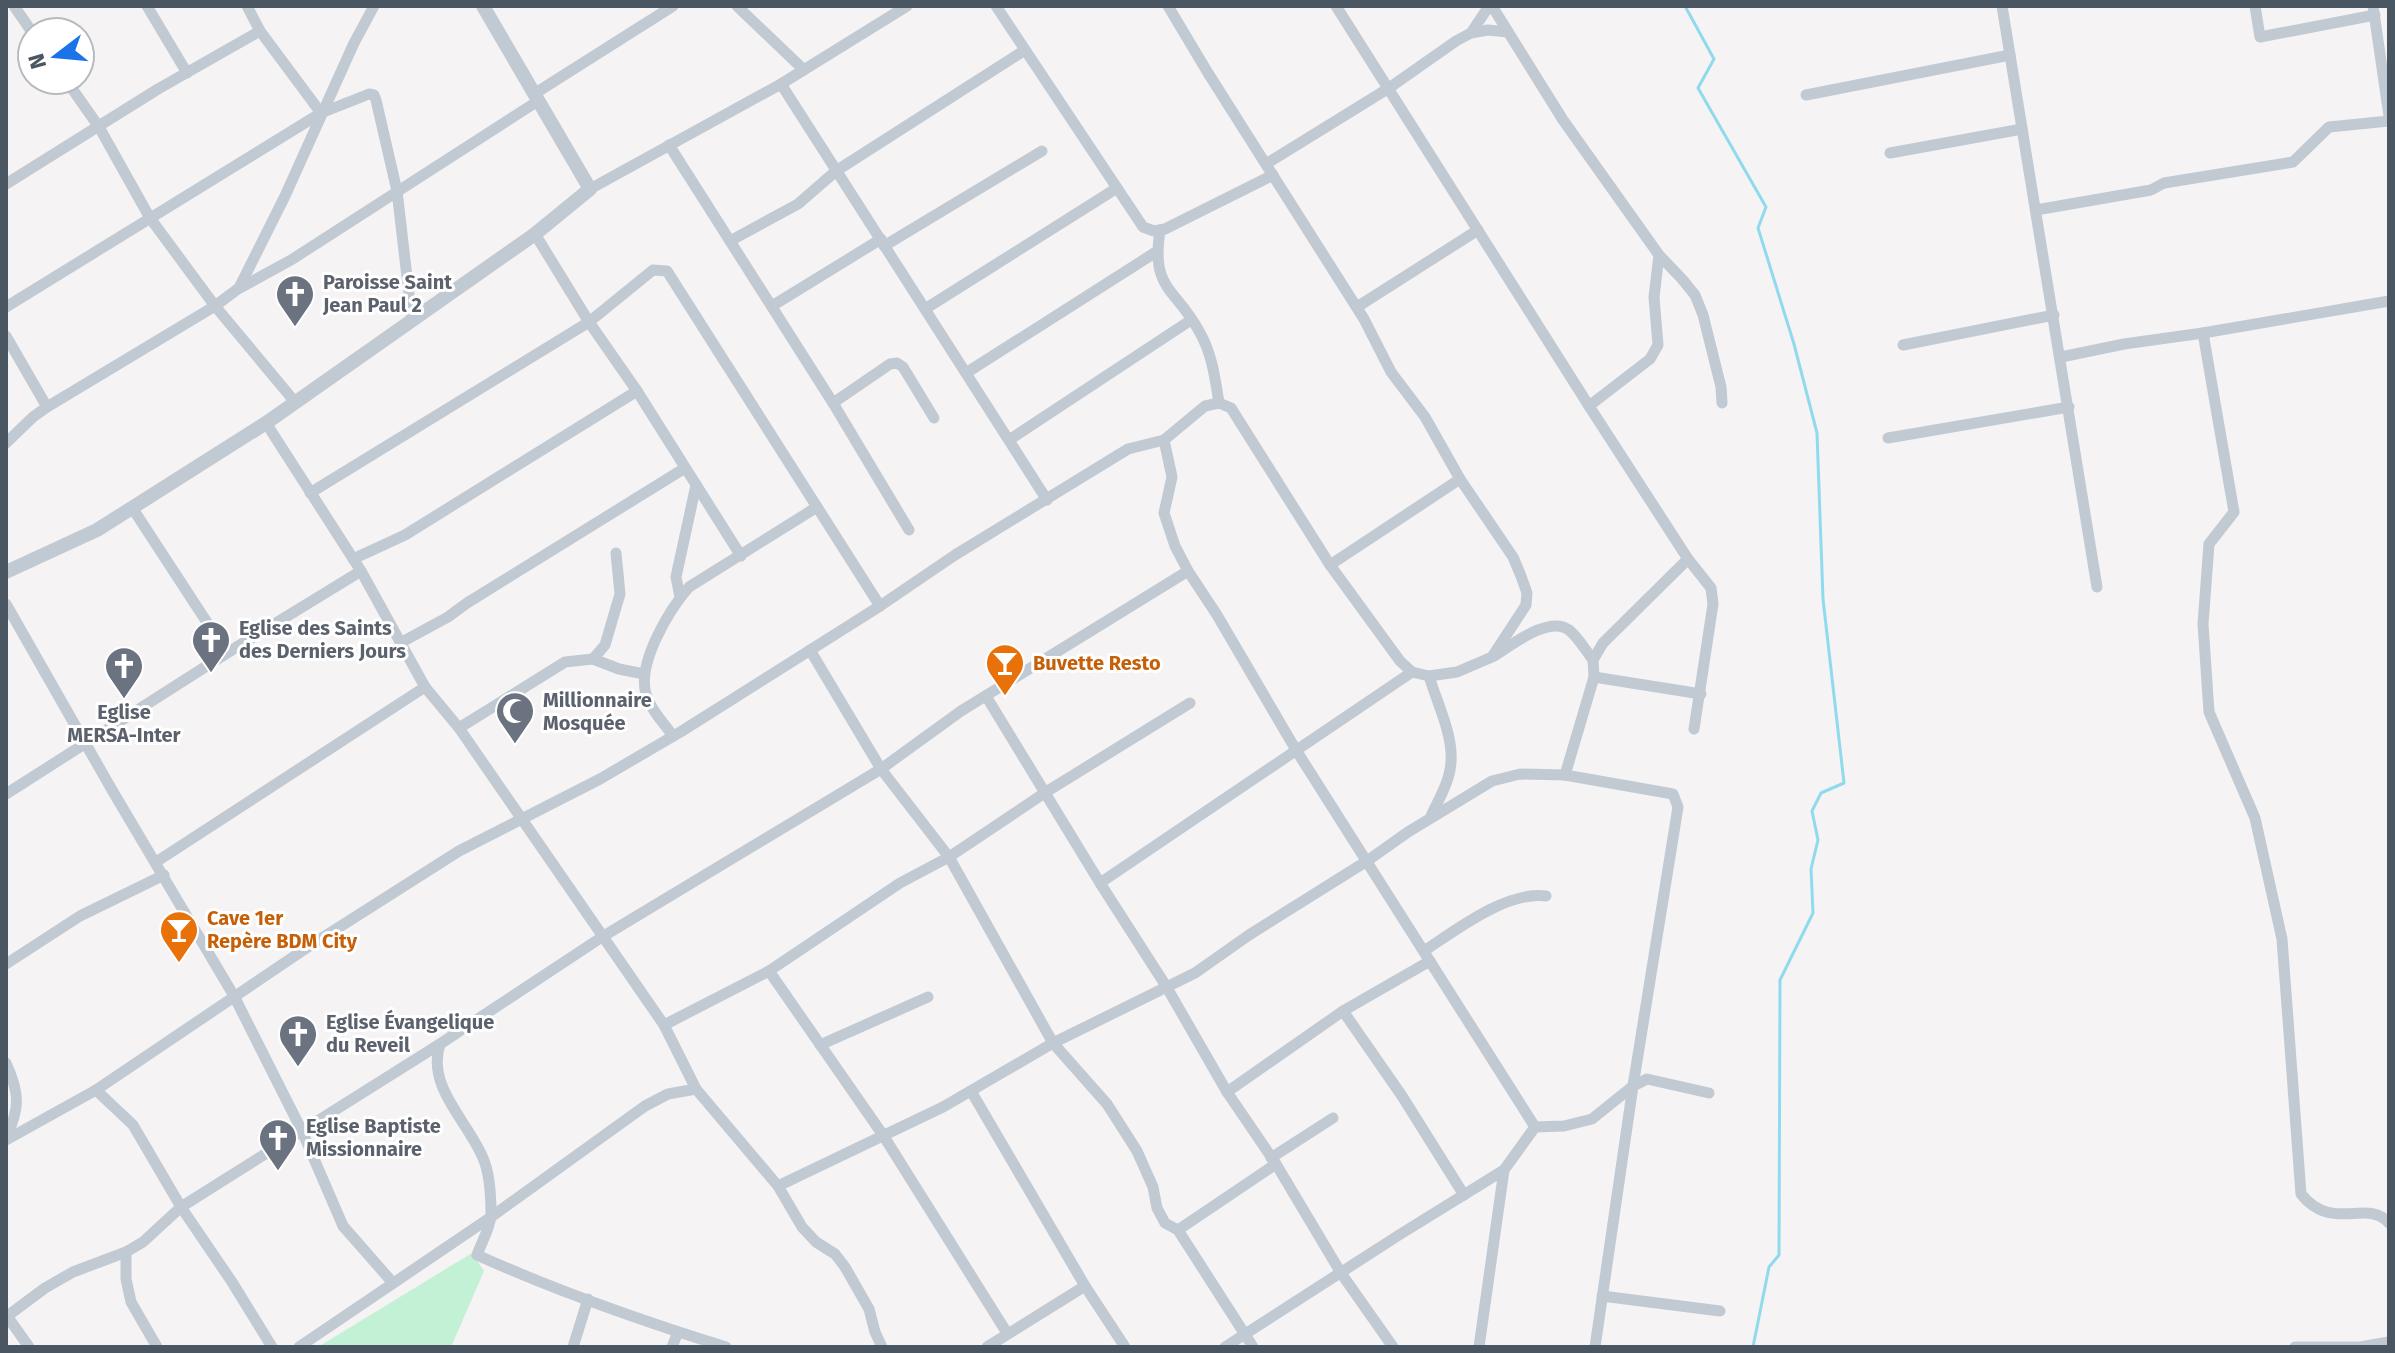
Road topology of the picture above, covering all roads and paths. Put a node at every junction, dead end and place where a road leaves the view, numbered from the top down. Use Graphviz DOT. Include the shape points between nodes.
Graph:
graph roads {
  1 [pos="147,6"];
  2 [pos="247,6"];
  3 [pos="374,6"];
  4 [pos="483,6"];
  5 [pos="673,6"];
  6 [pos="737,6"];
  7 [pos="907,6"];
  8 [pos="996,6"];
  9 [pos="1168,6"];
  10 [pos="1336,6"];
  11 [pos="1490,6"];
  12 [pos="2002,6"];
  13 [pos="2255,6"];
  14 [pos="2374,11"];
  15 [pos="260,31"];
  16 [pos="1508,32"];
  17 [pos="1471,33"];
  18 [pos="1025,50"];
  19 [pos="2010,55"];
  20 [pos="804,70"];
  21 [pos="187,73"];
  22 [pos="781,84"];
  23 [pos="1389,88"];
  24 [pos="1806,95"];
  25 [pos="77,96"];
  26 [pos="536,98"];
  27 [pos="321,113"];
  28 [pos="2389,119"];
  29 [pos="99,127"];
  30 [pos="2022,129"];
  31 [pos="669,145"];
  32 [pos="1042,151"];
  33 [pos="1890,153"];
  34 [pos="1266,164"];
  35 [pos="836,171"];
  36 [pos="1273,175"];
  37 [pos="6,184"];
  38 [pos="1117,188"];
  39 [pos="590,189"];
  40 [pos="397,191"];
  41 [pos="2036,210"];
  42 [pos="150,218"];
  43 [pos="1160,230"];
  44 [pos="1478,230"];
  45 [pos="535,234"];
  46 [pos="730,241"];
  47 [pos="882,243"];
  48 [pos="1156,252"];
  49 [pos="1659,255"];
  50 [pos="239,288"];
  51 [pos="2389,301"];
  52 [pos="215,306"];
  53 [pos="772,306"];
  54 [pos="6,307"];
  55 [pos="1357,307"];
  56 [pos="925,309"];
  57 [pos="2054,315"];
  58 [pos="412,320"];
  59 [pos="1191,320"];
  60 [pos="589,322"];
  61 [pos="2203,333"];
  62 [pos="6,336"];
  63 [pos="1903,345"];
  64 [pos="2061,357"];
  65 [pos="966,373"];
  66 [pos="637,391"];
  67 [pos="295,402"];
  68 [pos="833,403"];
  69 [pos="1219,403"];
  70 [pos="1722,403"];
  71 [pos="1589,406"];
  72 [pos="47,407"];
  73 [pos="2069,407"];
  74 [pos="934,418"];
  75 [pos="266,423"];
  76 [pos="1888,438"];
  77 [pos="1009,440"];
  78 [pos="1164,440"];
  79 [pos="6,443"];
  80 [pos="685,468"];
  81 [pos="1460,479"];
  82 [pos="696,485"];
  83 [pos="310,493"];
  84 [pos="1047,500"];
  85 [pos="817,507"];
  86 [pos="133,509"];
  87 [pos="909,530"];
  88 [pos="616,553"];
  89 [pos="741,556"];
  90 [pos="353,559"];
  91 [pos="1688,559"];
  92 [pos="1330,565"];
  93 [pos="361,571"];
  94 [pos="1188,571"];
  95 [pos="6,572"];
  96 [pos="2097,587"];
  97 [pos="680,597"];
  98 [pos="6,604"];
  99 [pos="880,606"];
  100 [pos="400,643"];
  101 [pos="810,650"];
  102 [pos="227,653"];
  103 [pos="1492,657"];
  104 [pos="593,659"];
  105 [pos="1593,660"];
  106 [pos="1412,672"];
  107 [pos="644,674"];
  108 [pos="1429,676"];
  109 [pos="1594,677"];
  110 [pos="425,687"];
  111 [pos="1701,694"];
  112 [pos="986,696"];
  113 [pos="1190,703"];
  114 [pos="459,728"];
  115 [pos="1694,729"];
  116 [pos="673,736"];
  117 [pos="85,744"];
  118 [pos="1296,750"];
  119 [pos="881,769"];
  120 [pos="1565,775"];
  121 [pos="1046,792"];
  122 [pos="6,794"];
  123 [pos="521,819"];
  124 [pos="1429,819"];
  125 [pos="949,857"];
  126 [pos="1367,861"];
  127 [pos="156,862"];
  128 [pos="164,875"];
  129 [pos="1100,883"];
  130 [pos="1546,896"];
  131 [pos="602,937"];
  132 [pos="1427,956"];
  133 [pos="6,964"];
  134 [pos="769,971"];
  135 [pos="1166,986"];
  136 [pos="234,996"];
  137 [pos="928,997"];
  138 [pos="1343,1011"];
  139 [pos="664,1025"];
  140 [pos="1053,1043"];
  141 [pos="440,1044"];
  142 [pos="820,1045"];
  143 [pos="6,1063"];
  144 [pos="1633,1086"];
  145 [pos="696,1089"];
  146 [pos="96,1090"];
  147 [pos="971,1091"];
  148 [pos="1227,1092"];
  149 [pos="1709,1093"];
  150 [pos="1333,1118"];
  151 [pos="1535,1127"];
  152 [pos="302,1131"];
  153 [pos="883,1135"];
  154 [pos="6,1139"];
  155 [pos="1274,1161"];
  156 [pos="1504,1170"];
  157 [pos="778,1186"];
  158 [pos="1464,1195"];
  159 [pos="181,1207"];
  160 [pos="491,1217"];
  161 [pos="2389,1223"];
  162 [pos="1178,1230"];
  163 [pos="126,1252"];
  164 [pos="1341,1273"];
  165 [pos="393,1283"];
  166 [pos="1085,1286"];
  167 [pos="1602,1296"];
  168 [pos="588,1299"];
  169 [pos="1720,1311"];
  170 [pos="7,1316"];
  171 [pos="678,1332"];
  172 [pos="1007,1333"];
  173 [pos="1244,1333"];
  174 [pos="2389,1342"];
  175 [pos="29,1347"];
  176 [pos="157,1347"];
  177 [pos="272,1347"];
  178 [pos="299,1347"];
  179 [pos="573,1347"];
  180 [pos="672,1347"];
  181 [pos="726,1347"];
  182 [pos="882,1347"];
  183 [pos="987,1347"];
  184 [pos="1125,1347"];
  185 [pos="1225,1347"];
  186 [pos="1253,1347"];
  187 [pos="1393,1347"];
  188 [pos="1479,1347"];
  189 [pos="1595,1347"];
  190 [pos="2295,1347"];
  1 -- 21 [label="street"];
  2 -- 15 [label="street"];
  3 -- 27 [label="street"];
  4 -- 26 [label="street"];
  5 -- 26 [label="street"];
  6 -- 20 [label="street"];
  7 -- 20 [label="street"];
  8 -- 18 [label="street"];
  9 -- 34 [label="street"];
  10 -- 23 [label="street"];
  11 -- 16 [label="street"];
  11 -- 17 [label="street"];
  12 -- 19 [label="street"];
  13 -- 14 [label="street" via="2260,37"];
  14 -- 28 [label="street"];
  15 -- 21 [label="street"];
  15 -- 27 [label="street"];
  16 -- 17 [label="street"];
  16 -- 49 [label="street"];
  17 -- 23 [label="street"];
  18 -- 35 [label="street"];
  18 -- 38 [label="street"];
  19 -- 24 [label="street"];
  19 -- 30 [label="street"];
  20 -- 22 [label="street"];
  21 -- 29 [label="street"];
  22 -- 31 [label="street"];
  22 -- 35 [label="street"];
  23 -- 34 [label="street"];
  23 -- 44 [label="street"];
  25 -- 29 [label="street"];
  26 -- 39 [label="street"];
  26 -- 40 [label="street"];
  27 -- 40 [label="street" via="374,95"];
  27 -- 42 [label="street"];
  27 -- 50 [label="street"];
  28 -- 41 [label="street" via="2329,127 2293,162"];
  29 -- 37 [label="street"];
  29 -- 42 [label="street"];
  30 -- 33 [label="street"];
  30 -- 41 [label="street"];
  31 -- 39 [label="street"];
  31 -- 46 [label="street"];
  32 -- 47 [label="street"];
  34 -- 36 [label="street"];
  35 -- 46 [label="street" via="798,204"];
  35 -- 47 [label="street"];
  36 -- 43 [label="street"];
  36 -- 55 [label="street"];
  38 -- 43 [label="street" via="1143,227"];
  38 -- 56 [label="street"];
  39 -- 45 [label="street"];
  40 -- 50 [label="street"];
  40 -- 58 [label="street"];
  41 -- 57 [label="street"];
  42 -- 52 [label="street"];
  42 -- 54 [label="street"];
  43 -- 48 [label="street"];
  44 -- 55 [label="street"];
  44 -- 71 [label="street"];
  45 -- 58 [label="street"];
  45 -- 60 [label="street"];
  46 -- 53 [label="street"];
  47 -- 53 [label="street"];
  47 -- 56 [label="street"];
  48 -- 59 [label="street" via="1165,285"];
  48 -- 65 [label="street"];
  49 -- 70 [label="street" via="1695,295"];
  49 -- 71 [label="street" via="1655,352"];
  50 -- 52 [label="street"];
  51 -- 61 [label="street"];
  52 -- 67 [label="street"];
  52 -- 72 [label="street"];
  53 -- 68 [label="street"];
  55 -- 81 [label="street" via="1391,372 1425,417"];
  56 -- 65 [label="street"];
  57 -- 63 [label="street"];
  57 -- 64 [label="street"];
  58 -- 67 [label="street"];
  59 -- 69 [label="street" via="1207,347"];
  59 -- 77 [label="street"];
  60 -- 66 [label="street"];
  60 -- 83 [label="street"];
  60 -- 85 [label="street" via="653,270 667,271"];
  61 -- 64 [label="street"];
  61 -- 161 [label="street" via="2234,512 2209,544 2203,624 2209,712 2255,818 2282,939 2301,1194 2318,1211 2374,1213"];
  62 -- 72 [label="street"];
  64 -- 73 [label="street"];
  65 -- 77 [label="street"];
  66 -- 80 [label="street"];
  66 -- 90 [label="street" via="405,535"];
  67 -- 75 [label="street"];
  68 -- 74 [label="street" via="897,363"];
  68 -- 87 [label="street"];
  69 -- 78 [label="street" via="1205,406"];
  69 -- 92 [label="street" via="1231,408"];
  71 -- 91 [label="street"];
  72 -- 79 [label="street"];
  73 -- 76 [label="street"];
  73 -- 96 [label="street"];
  75 -- 83 [label="street"];
  75 -- 86 [label="street"];
  77 -- 84 [label="street"];
  78 -- 84 [label="street" via="1128,449"];
  78 -- 94 [label="street" via="1172,477 1164,513"];
  80 -- 82 [label="street"];
  80 -- 100 [label="street"];
  81 -- 92 [label="street"];
  81 -- 103 [label="street" via="1513,557 1527,593 1526,605"];
  82 -- 89 [label="street"];
  82 -- 97 [label="street" via="676,577"];
  83 -- 90 [label="street"];
  84 -- 99 [label="street"];
  85 -- 89 [label="street"];
  85 -- 99 [label="street"];
  86 -- 95 [label="street"];
  86 -- 102 [label="street"];
  88 -- 104 [label="street" via="620,594 605,645"];
  89 -- 97 [label="street"];
  90 -- 93 [label="street"];
  91 -- 105 [label="street" via="1603,643"];
  91 -- 111 [label="street" via="1711,588 1713,604"];
  92 -- 106 [label="street"];
  93 -- 100 [label="street"];
  93 -- 102 [label="street"];
  94 -- 112 [label="street"];
  94 -- 118 [label="street"];
  97 -- 107 [label="street" via="660,629"];
  98 -- 117 [label="street"];
  99 -- 101 [label="street"];
  100 -- 110 [label="street"];
  101 -- 116 [label="street"];
  101 -- 119 [label="street"];
  102 -- 117 [label="street"];
  103 -- 105 [label="street" via="1556,624 1570,630"];
  103 -- 108 [label="street" via="1457,672"];
  104 -- 107 [label="street"];
  104 -- 114 [label="street" via="557,666"];
  105 -- 109 [label="street"];
  106 -- 108 [label="street"];
  106 -- 118 [label="street"];
  107 -- 116 [label="street" via="651,707"];
  108 -- 124 [label="street" via="1451,744 1443,793"];
  109 -- 111 [label="street"];
  109 -- 120 [label="street"];
  110 -- 114 [label="street"];
  110 -- 127 [label="street"];
  111 -- 115 [label="street"];
  112 -- 119 [label="street"];
  112 -- 121 [label="street"];
  113 -- 121 [label="street"];
  114 -- 123 [label="street"];
  116 -- 123 [label="street"];
  117 -- 122 [label="street"];
  117 -- 127 [label="street"];
  118 -- 126 [label="street"];
  118 -- 129 [label="street"];
  119 -- 125 [label="street"];
  119 -- 131 [label="street"];
  120 -- 124 [label="street" via="1520,774 1492,781"];
  120 -- 144 [label="street" via="1673,794 1677,800"];
  121 -- 125 [label="street"];
  121 -- 129 [label="street"];
  123 -- 131 [label="street"];
  123 -- 136 [label="street" via="459,851"];
  124 -- 126 [label="street"];
  125 -- 134 [label="street" via="900,883"];
  125 -- 140 [label="street"];
  126 -- 132 [label="street"];
  126 -- 135 [label="street" via="1195,973"];
  127 -- 128 [label="street"];
  128 -- 133 [label="street" via="80,916"];
  128 -- 136 [label="street"];
  129 -- 135 [label="street"];
  130 -- 132 [label="street" via="1520,897 1477,917"];
  131 -- 139 [label="street"];
  131 -- 141 [label="street"];
  132 -- 138 [label="street"];
  132 -- 151 [label="street"];
  134 -- 139 [label="street"];
  134 -- 142 [label="street"];
  135 -- 140 [label="street"];
  135 -- 148 [label="street"];
  136 -- 146 [label="street"];
  136 -- 152 [label="street"];
  137 -- 142 [label="street"];
  138 -- 148 [label="street"];
  138 -- 158 [label="street"];
  139 -- 145 [label="street"];
  140 -- 147 [label="street"];
  140 -- 162 [label="street" via="1107,1104 1137,1151 1165,1223"];
  141 -- 152 [label="street"];
  141 -- 160 [label="street" via="435,1067 484,1158"];
  142 -- 153 [label="street"];
  143 -- 154 [label="street" via="18,1104"];
  144 -- 149 [label="street" via="1647,1079"];
  144 -- 151 [label="street" via="1592,1119"];
  144 -- 167 [label="street"];
  145 -- 157 [label="street"];
  145 -- 160 [label="street" via="668,1094 645,1106"];
  146 -- 154 [label="street"];
  146 -- 159 [label="street" via="133,1125"];
  147 -- 153 [label="street"];
  147 -- 166 [label="street"];
  148 -- 155 [label="street"];
  150 -- 155 [label="street"];
  151 -- 156 [label="street"];
  152 -- 159 [label="street"];
  152 -- 165 [label="street" via="343,1226"];
  153 -- 157 [label="street"];
  153 -- 172 [label="street"];
  155 -- 162 [label="street"];
  155 -- 164 [label="street"];
  156 -- 158 [label="street"];
  156 -- 188 [label="street"];
  157 -- 182 [label="street" via="802,1227 845,1267 869,1309"];
  158 -- 164 [label="street"];
  159 -- 163 [label="street"];
  159 -- 177 [label="street"];
  160 -- 165 [label="street"];
  160 -- 168 [label="street" via="477,1255"];
  162 -- 173 [label="street"];
  163 -- 170 [label="street" via="73,1272"];
  163 -- 176 [label="street" via="131,1302"];
  164 -- 173 [label="street"];
  164 -- 187 [label="street"];
  165 -- 178 [label="street"];
  166 -- 172 [label="street"];
  166 -- 184 [label="street"];
  167 -- 169 [label="street"];
  167 -- 189 [label="street"];
  168 -- 171 [label="street"];
  168 -- 179 [label="street"];
  170 -- 175 [label="street"];
  171 -- 180 [label="street"];
  171 -- 181 [label="street"];
  172 -- 183 [label="street"];
  173 -- 185 [label="street"];
  173 -- 186 [label="street"];
  174 -- 190 [label="street"];
}
